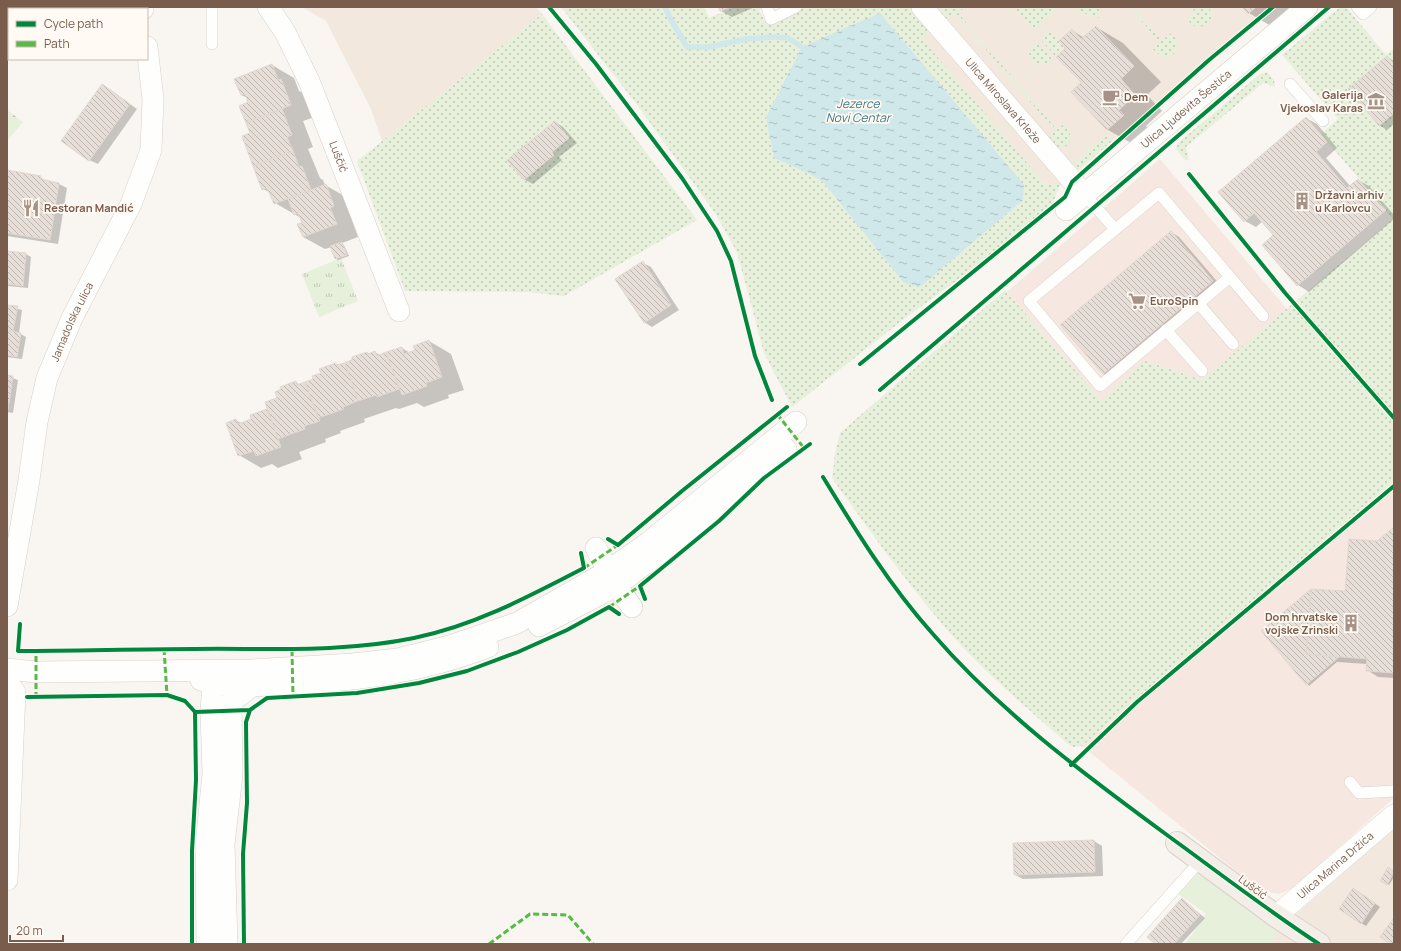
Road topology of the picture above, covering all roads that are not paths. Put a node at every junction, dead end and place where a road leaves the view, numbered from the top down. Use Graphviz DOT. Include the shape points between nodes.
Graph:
graph roads {
  1 [pos="212,7"];
  2 [pos="268,7"];
  3 [pos="767,7"];
  4 [pos="796,7"];
  5 [pos="922,7"];
  6 [pos="1307,7"];
  7 [pos="1357,7"];
  8 [pos="1371,7"];
  9 [pos="212,44"];
  10 [pos="148,56"];
  11 [pos="1290,84"];
  12 [pos="1323,121"];
  13 [pos="1084,194"];
  14 [pos="1066,210"];
  15 [pos="1115,229"];
  16 [pos="1230,277"];
  17 [pos="1198,303"];
  18 [pos="399,312"];
  19 [pos="1263,316"];
  20 [pos="1166,330"];
  21 [pos="1233,344"];
  22 [pos="1202,371"];
  23 [pos="800,428"];
  24 [pos="596,548"];
  25 [pos="612,578"];
  26 [pos="7,606"];
  27 [pos="632,607"];
  28 [pos="7,669"];
  29 [pos="230,670"];
  30 [pos="174,671"];
  31 [pos="7,682"];
  32 [pos="213,683"];
  33 [pos="252,686"];
  34 [pos="231,702"];
  35 [pos="1350,782"];
  36 [pos="1394,790"];
  37 [pos="1394,815"];
  38 [pos="1177,843"];
  39 [pos="1201,860"];
  40 [pos="7,880"];
  41 [pos="1276,916"];
  42 [pos="207,944"];
  43 [pos="227,944"];
  44 [pos="1126,944"];
  45 [pos="1319,944"];
  1 -- 9 [label="lane"];
  2 -- 18 [label="street, Luščić" via="285,32 309,81"];
  3 -- 4 [label="lane" via="771,19"];
  5 -- 13 [label="street, Ulica Miroslava Krleže"];
  6 -- 13 [label="street, Ulica Ljudevita Šestića"];
  7 -- 8 [label="lane" via="1363,14"];
  10 -- 26 [label="street, Jamadolska ulica" via="153,99 151,150 131,204 72,318 47,378 37,422"];
  11 -- 12 [label="lane"];
  13 -- 14 [label="street, Ulica Ljudevita Šestića"];
  13 -- 15 [label="lane"];
  15 -- 16 [label="lane" via="1159,193"];
  15 -- 20 [label="lane" via="1029,302 1100,386"];
  16 -- 17 [label="lane"];
  16 -- 19 [label="lane"];
  17 -- 20 [label="lane"];
  17 -- 21 [label="lane"];
  20 -- 22 [label="lane"];
  23 -- 25 [label="street" via="649,542"];
  24 -- 25 [label="street"];
  25 -- 27 [label="street"];
  25 -- 29 [label="street" via="517,623 450,646 398,659 360,664"];
  25 -- 33 [label="street" via="566,613 522,634 455,660 408,672 354,680"];
  28 -- 30 [label="street" via="36,672"];
  29 -- 30 [label="street"];
  29 -- 32 [label="street"];
  30 -- 32 [label="street"];
  31 -- 40 [label="street" via="15,692"];
  32 -- 33 [label="street"];
  32 -- 34 [label="street"];
  32 -- 42 [label="street" via="213,774 206,845"];
  33 -- 34 [label="street"];
  34 -- 43 [label="street" via="232,775 224,844"];
  35 -- 36 [label="lane" via="1359,793"];
  37 -- 41 [label="street, Ulica Marina Držića"];
  38 -- 39 [label="main road, Luščić"];
  39 -- 41 [label="main road, Luščić"];
  39 -- 44 [label="lane"];
  41 -- 45 [label="main road, Luščić"];
}
